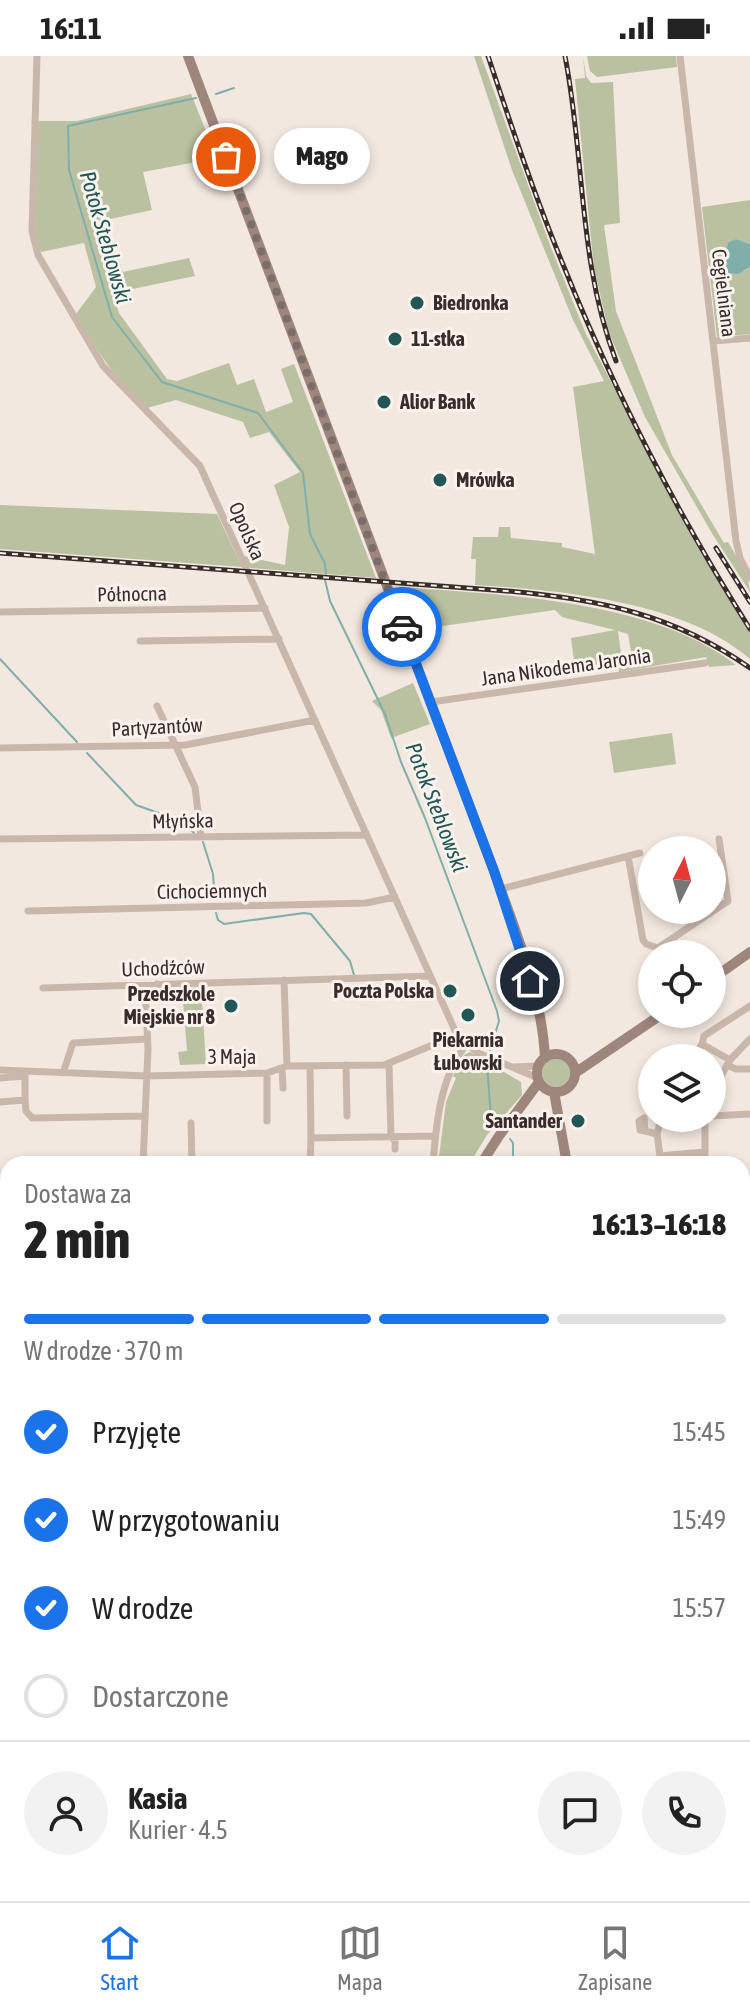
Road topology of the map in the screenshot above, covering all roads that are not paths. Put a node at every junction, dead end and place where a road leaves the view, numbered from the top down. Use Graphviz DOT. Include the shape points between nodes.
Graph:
graph roads {
  1 [pos="37,56"];
  2 [pos="188,56"];
  3 [pos="680,56"];
  4 [pos="750,338"];
  5 [pos="714,341"];
  6 [pos="750,578"];
  7 [pos="265,608"];
  8 [pos="0,612"];
  9 [pos="279,639"];
  10 [pos="140,641"];
  11 [pos="705,663"];
  12 [pos="431,702"];
  13 [pos="157,706"];
  14 [pos="315,720"];
  15 [pos="175,745"];
  16 [pos="0,748"];
  17 [pos="366,835"];
  18 [pos="201,837"];
  19 [pos="0,839"];
  20 [pos="638,854"];
  21 [pos="628,856"];
  22 [pos="501,889"];
  23 [pos="395,897"];
  24 [pos="28,911"];
  25 [pos="638,912"];
  26 [pos="640,924"];
  27 [pos="694,924"];
  28 [pos="750,952"];
  29 [pos="726,969"];
  30 [pos="430,976"];
  31 [pos="284,980"];
  32 [pos="157,984"];
  33 [pos="43,988"];
  34 [pos="750,1006"];
  35 [pos="538,1010"];
  36 [pos="642,1028"];
  37 [pos="457,1035"];
  38 [pos="147,1039"];
  39 [pos="750,1039"];
  40 [pos="702,1044"];
  41 [pos="466,1045"];
  42 [pos="558,1054"];
  43 [pos="604,1054"];
  44 [pos="570,1060"];
  45 [pos="726,1061"];
  46 [pos="542,1062"];
  47 [pos="729,1063"];
  48 [pos="389,1064"];
  49 [pos="346,1065"];
  50 [pos="504,1065"];
  51 [pos="310,1066"];
  52 [pos="285,1067"];
  53 [pos="726,1068"];
  54 [pos="750,1069"];
  55 [pos="0,1070"];
  56 [pos="63,1073"];
  57 [pos="267,1073"];
  58 [pos="575,1073"];
  59 [pos="25,1074"];
  60 [pos="147,1076"];
  61 [pos="0,1078"];
  62 [pos="538,1080"];
  63 [pos="283,1088"];
  64 [pos="551,1092"];
  65 [pos="25,1100"];
  66 [pos="0,1102"];
  67 [pos="750,1114"];
  68 [pos="726,1115"];
  69 [pos="145,1116"];
  70 [pos="347,1116"];
  71 [pos="267,1121"];
  72 [pos="191,1123"];
  73 [pos="506,1127"];
  74 [pos="649,1132"];
  75 [pos="705,1132"];
  76 [pos="657,1134"];
  77 [pos="435,1136"];
  78 [pos="391,1137"];
  79 [pos="311,1138"];
  80 [pos="395,1149"];
  81 [pos="704,1152"];
  82 [pos="143,1156"];
  83 [pos="192,1156"];
  84 [pos="310,1156"];
  85 [pos="434,1156"];
  86 [pos="486,1156"];
  87 [pos="565,1156"];
  88 [pos="660,1156"];
  89 [pos="682,1156"];
  90 [pos="704,1156"];
  91 [pos="750,1465"];
  92 [pos="750,1477"];
  1 -- 7 [label="street, Opolska" via="35,249 103,366 198,464"];
  2 -- 12 [label="street"];
  3 -- 5 [label="street, Cegielniana"];
  4 -- 5 [label="street"];
  5 -- 6 [label="street, Cegielniana" via="736,541"];
  7 -- 8 [label="street, Północna"];
  7 -- 9 [label="street, Opolska"];
  9 -- 10 [label="street"];
  9 -- 14 [label="street, Opolska"];
  11 -- 12 [label="street, Jana Nikodema Jaronia"];
  12 -- 22 [label="street"];
  13 -- 15 [label="street"];
  14 -- 15 [label="street, Partyzantów"];
  14 -- 17 [label="street, Opolska"];
  15 -- 16 [label="street, Partyzantów"];
  15 -- 18 [label="street" via="195,787"];
  17 -- 18 [label="street, Młyńska"];
  17 -- 23 [label="street, Opolska"];
  18 -- 19 [label="street, Młyńska"];
  20 -- 21 [label="street"];
  21 -- 22 [label="street"];
  21 -- 25 [label="street"];
  22 -- 35 [label="street"];
  23 -- 24 [label="street, Cichociemnych" via="366,903"];
  23 -- 30 [label="street, Opolska"];
  26 -- 27 [label="street" via="643,940 658,948"];
  28 -- 29 [label="street"];
  30 -- 31 [label="street, Uchodźców"];
  30 -- 37 [label="street, Opolska"];
  31 -- 32 [label="street, Uchodźców"];
  31 -- 52 [label="street"];
  32 -- 33 [label="street, Uchodźców"];
  32 -- 38 [label="street" via="146,1003"];
  34 -- 40 [label="street" via="707,1032"];
  35 -- 42 [label="street"];
  35 -- 46 [label="street"];
  36 -- 43 [label="street"];
  37 -- 41 [label="street"];
  37 -- 48 [label="street, 3 Maja"];
  38 -- 56 [label="street" via="73,1043"];
  38 -- 60 [label="street"];
  39 -- 47 [label="street"];
  41 -- 50 [label="street"];
  41 -- 77 [label="street" via="445,1086"];
  42 -- 44 [label="street"];
  42 -- 46 [label="street"];
  43 -- 44 [label="street"];
  43 -- 58 [label="street"];
  44 -- 58 [label="street"];
  45 -- 47 [label="street"];
  46 -- 50 [label="street"];
  46 -- 62 [label="street"];
  47 -- 53 [label="street"];
  47 -- 54 [label="street"];
  48 -- 49 [label="street, 3 Maja"];
  48 -- 78 [label="street"];
  49 -- 51 [label="street, 3 Maja"];
  49 -- 70 [label="street"];
  50 -- 62 [label="street"];
  51 -- 52 [label="street, 3 Maja"];
  51 -- 79 [label="street"];
  52 -- 57 [label="street, 3 Maja"];
  52 -- 63 [label="street"];
  55 -- 59 [label="street, 3 Maja"];
  56 -- 59 [label="street, 3 Maja"];
  56 -- 60 [label="street, 3 Maja"];
  57 -- 60 [label="street, 3 Maja"];
  57 -- 71 [label="street"];
  58 -- 64 [label="street" via="569,1087"];
  59 -- 61 [label="street"];
  59 -- 65 [label="street"];
  60 -- 69 [label="street"];
  62 -- 64 [label="street"];
  62 -- 73 [label="street"];
  64 -- 73 [label="street"];
  64 -- 87 [label="street"];
  65 -- 66 [label="street"];
  65 -- 69 [label="street" via="32,1118"];
  67 -- 68 [label="street"];
  69 -- 82 [label="street"];
  72 -- 83 [label="street"];
  73 -- 86 [label="street"];
  74 -- 76 [label="street"];
  75 -- 81 [label="street"];
  76 -- 88 [label="street"];
  77 -- 78 [label="street"];
  77 -- 85 [label="street"];
  78 -- 79 [label="street"];
  78 -- 80 [label="street"];
  79 -- 84 [label="street"];
  81 -- 89 [label="street"];
  81 -- 90 [label="street"];
  91 -- 92 [label="street"];
}
